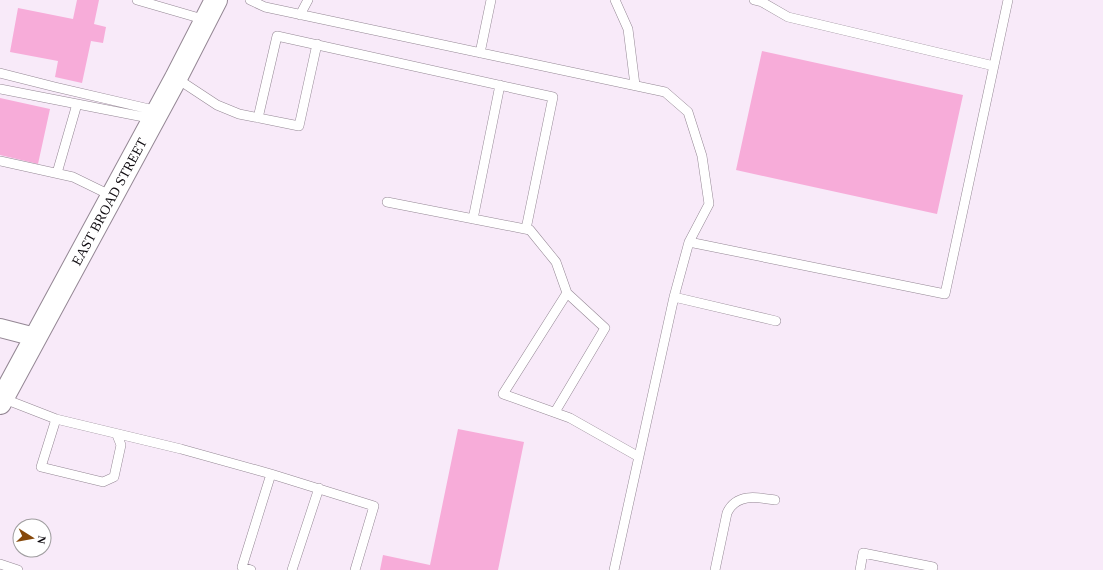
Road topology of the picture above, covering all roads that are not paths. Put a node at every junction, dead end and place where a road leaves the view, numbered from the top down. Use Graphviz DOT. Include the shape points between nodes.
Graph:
graph roads {
  1 [pos="137,0"];
  2 [pos="216,0"];
  3 [pos="250,0"];
  4 [pos="308,0"];
  5 [pos="491,0"];
  6 [pos="615,0"];
  7 [pos="754,0"];
  8 [pos="1008,0"];
  9 [pos="300,15"];
  10 [pos="206,20"];
  11 [pos="316,44"];
  12 [pos="480,53"];
  13 [pos="994,66"];
  14 [pos="0,73"];
  15 [pos="176,78"];
  16 [pos="500,85"];
  17 [pos="635,86"];
  18 [pos="0,89"];
  19 [pos="78,104"];
  20 [pos="156,115"];
  21 [pos="258,118"];
  22 [pos="0,161"];
  23 [pos="57,173"];
  24 [pos="112,196"];
  25 [pos="387,202"];
  26 [pos="473,219"];
  27 [pos="526,229"];
  28 [pos="689,242"];
  29 [pos="567,293"];
  30 [pos="674,297"];
  31 [pos="776,321"];
  32 [pos="0,328"];
  33 [pos="35,337"];
  34 [pos="1,400"];
  35 [pos="555,412"];
  36 [pos="56,419"];
  37 [pos="117,435"];
  38 [pos="639,457"];
  39 [pos="271,474"];
  40 [pos="319,488"];
  41 [pos="775,500"];
  42 [pos="0,564"];
  43 [pos="18,570"];
  44 [pos="251,570"];
  45 [pos="292,570"];
  46 [pos="355,570"];
  47 [pos="614,570"];
  48 [pos="715,570"];
  49 [pos="860,570"];
  50 [pos="932,570"];
  1 -- 10 [label="lane"];
  2 -- 10 [label="street, EAST BROAD STREET"];
  3 -- 9 [label="lane" via="265,7"];
  4 -- 9 [label="lane"];
  5 -- 12 [label="lane"];
  6 -- 17 [label="lane" via="628,29"];
  7 -- 13 [label="lane" via="788,17"];
  8 -- 13 [label="lane"];
  9 -- 12 [label="lane"];
  10 -- 15 [label="street, EAST BROAD STREET"];
  11 -- 16 [label="lane"];
  11 -- 21 [label="lane" via="277,36"];
  11 -- 21 [label="lane" via="299,126"];
  12 -- 17 [label="lane"];
  13 -- 28 [label="lane" via="945,294"];
  14 -- 20 [label="lane"];
  15 -- 20 [label="street, EAST BROAD STREET"];
  15 -- 21 [label="lane" via="217,105"];
  16 -- 26 [label="lane"];
  16 -- 27 [label="lane" via="553,97"];
  17 -- 28 [label="lane" via="665,92 688,112 702,156 709,204"];
  18 -- 19 [label="lane"];
  19 -- 20 [label="lane"];
  19 -- 23 [label="lane"];
  20 -- 24 [label="street, EAST BROAD STREET"];
  22 -- 23 [label="lane"];
  23 -- 24 [label="lane" via="73,177"];
  24 -- 33 [label="street, EAST BROAD STREET"];
  25 -- 26 [label="lane"];
  26 -- 27 [label="lane"];
  27 -- 29 [label="lane" via="530,230 556,262"];
  28 -- 30 [label="lane"];
  29 -- 35 [label="lane" via="605,328"];
  29 -- 35 [label="lane" via="503,394"];
  30 -- 31 [label="lane"];
  30 -- 38 [label="lane"];
  32 -- 33 [label="street"];
  33 -- 34 [label="street, EAST BROAD STREET"];
  34 -- 36 [label="lane"];
  35 -- 38 [label="lane"];
  36 -- 37 [label="lane"];
  36 -- 37 [label="lane" via="42,466 103,482 114,477 121,445"];
  37 -- 39 [label="lane" via="181,449"];
  38 -- 47 [label="lane"];
  39 -- 40 [label="lane"];
  39 -- 44 [label="lane" via="242,567"];
  40 -- 45 [label="lane"];
  40 -- 46 [label="lane" via="374,506"];
  41 -- 48 [label="lane" via="759,497 734,502 727,513"];
  42 -- 43 [label="lane"];
  49 -- 50 [label="lane" via="863,553 933,568"];
}
